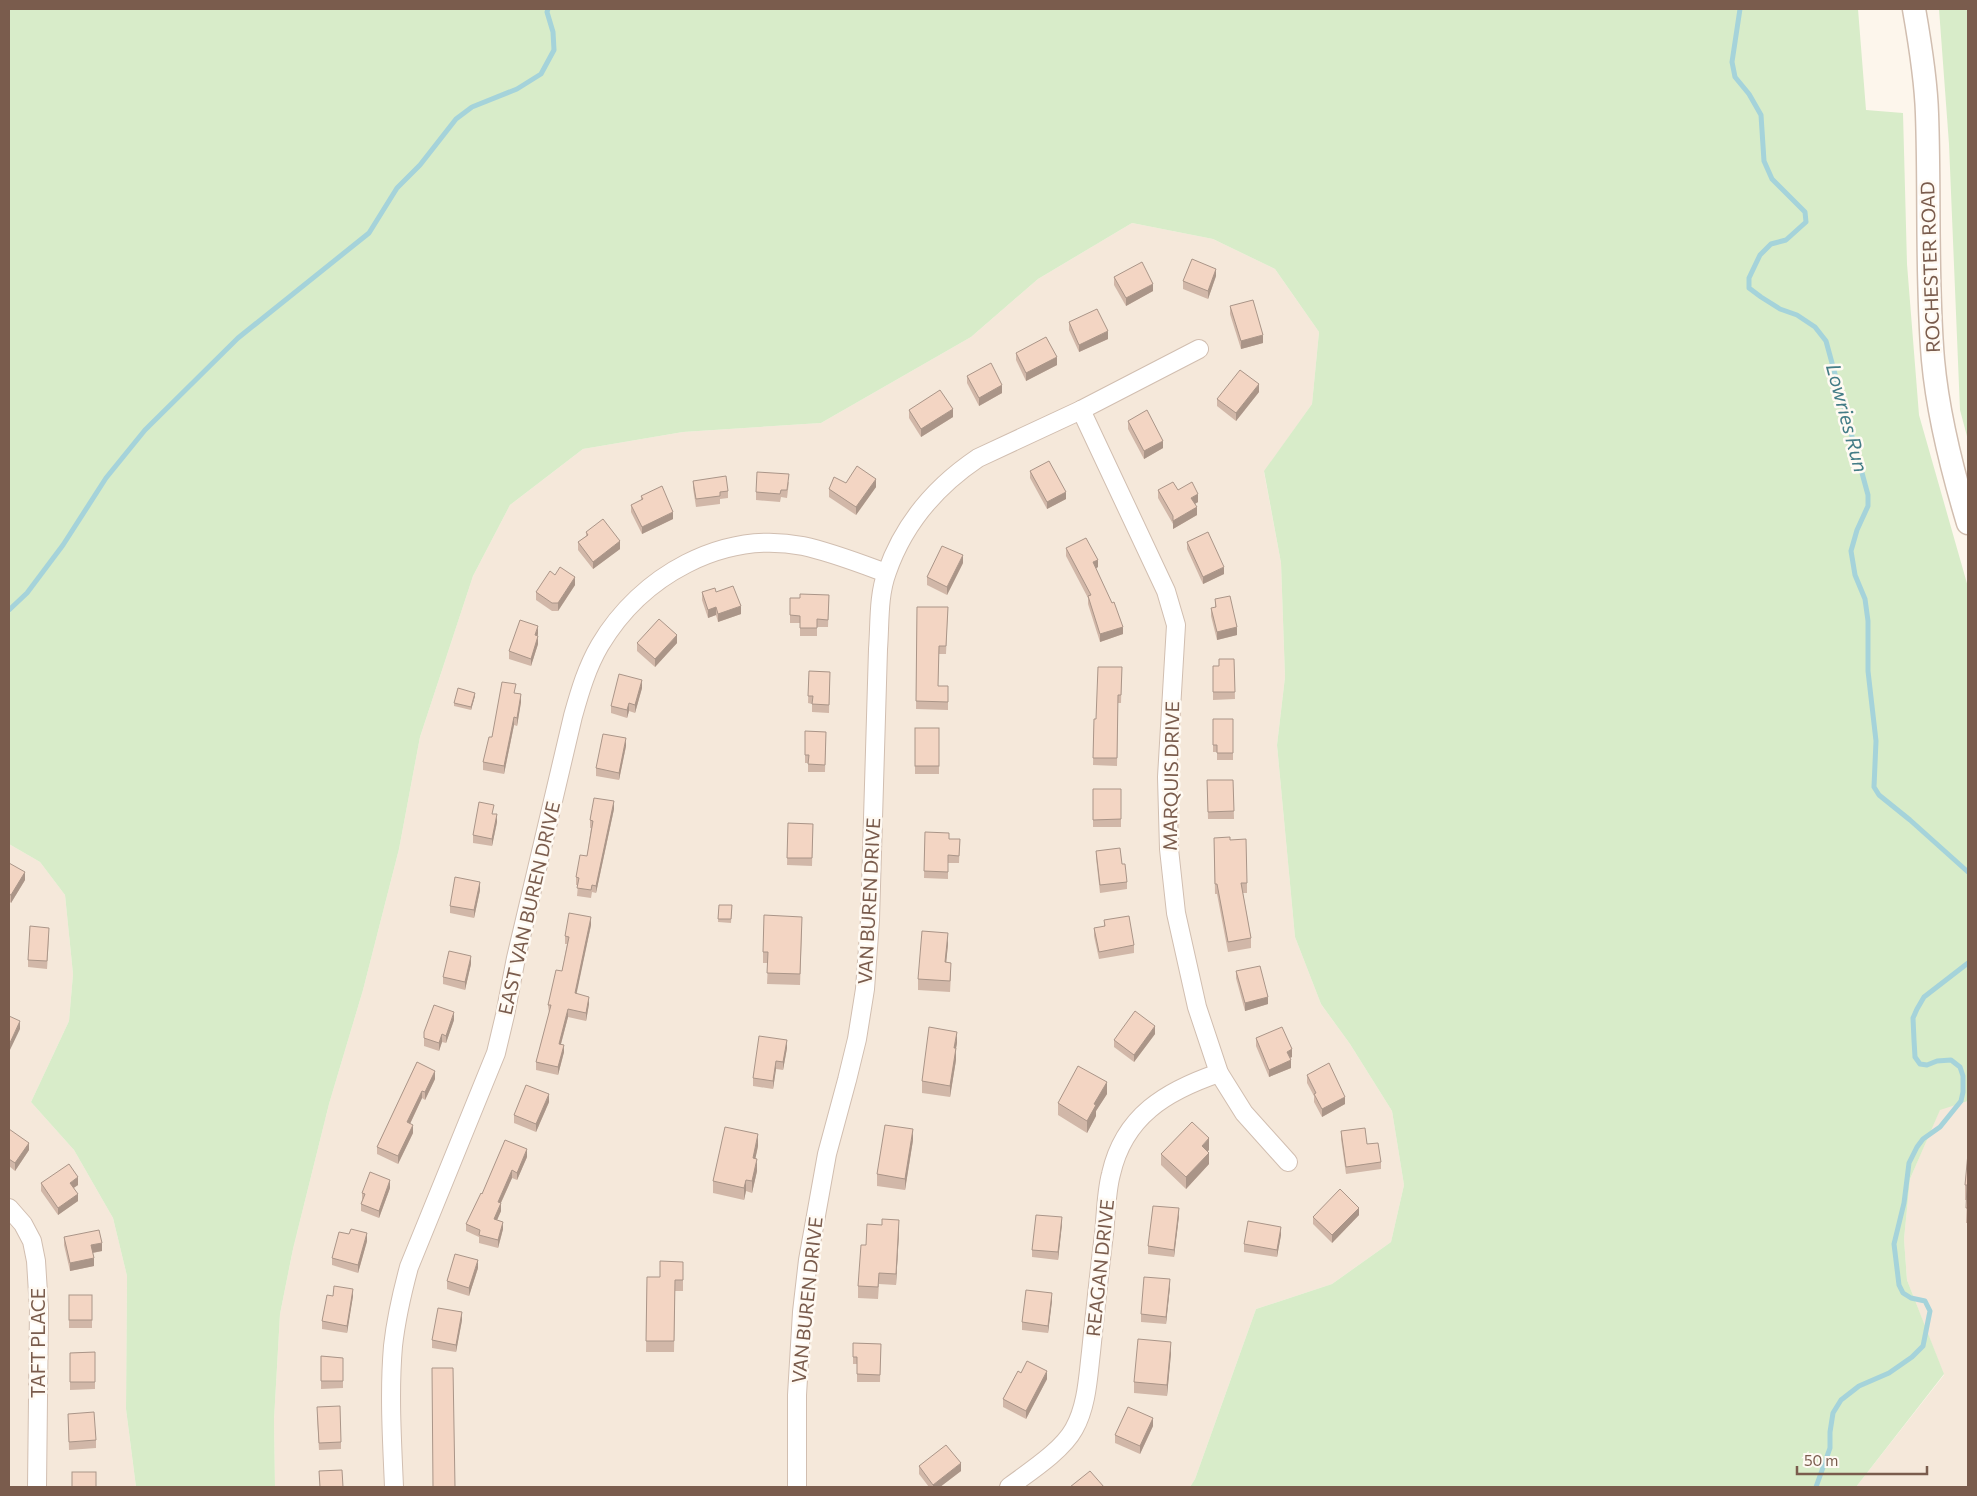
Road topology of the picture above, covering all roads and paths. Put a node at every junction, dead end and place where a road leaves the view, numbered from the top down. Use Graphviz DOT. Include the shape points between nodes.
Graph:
graph roads {
  1 [pos="1914,9"];
  2 [pos="1199,350"];
  3 [pos="1081,410"];
  4 [pos="1968,523"];
  5 [pos="886,574"];
  6 [pos="1219,1073"];
  7 [pos="1288,1162"];
  8 [pos="9,1208"];
  9 [pos="37,1487"];
  10 [pos="394,1487"];
  11 [pos="797,1487"];
  12 [pos="1009,1487"];
  1 -- 4 [label="street, ROCHESTER ROAD" via="1927,113 1934,362 1944,427"];
  2 -- 3 [label="street"];
  3 -- 5 [label="street, VAN BUREN DRIVE" via="978,458 949,478 921,508"];
  3 -- 6 [label="street, MARQUIS DRIVE" via="1156,566 1176,625 1167,804 1171,865 1176,913 1193,989"];
  5 -- 10 [label="street, EAST VAN BUREN DRIVE" via="802,546 757,544 715,552 695,559 656,581 623,612 599,646 581,686 573,716 496,1053 409,1267 393,1347 391,1422"];
  5 -- 11 [label="street, VAN BUREN DRIVE" via="880,618 870,934 865,989 848,1080 827,1154 808,1260 796,1395"];
  6 -- 7 [label="street, MARQUIS DRIVE" via="1244,1114"];
  6 -- 12 [label="street, REAGAN DRIVE" via="1195,1081 1160,1100 1132,1126 1122,1142 1110,1176 1087,1385 1079,1419 1063,1444"];
  8 -- 9 [label="street, TAFT PLACE" via="32,1241 36,1261 39,1308"];
}
